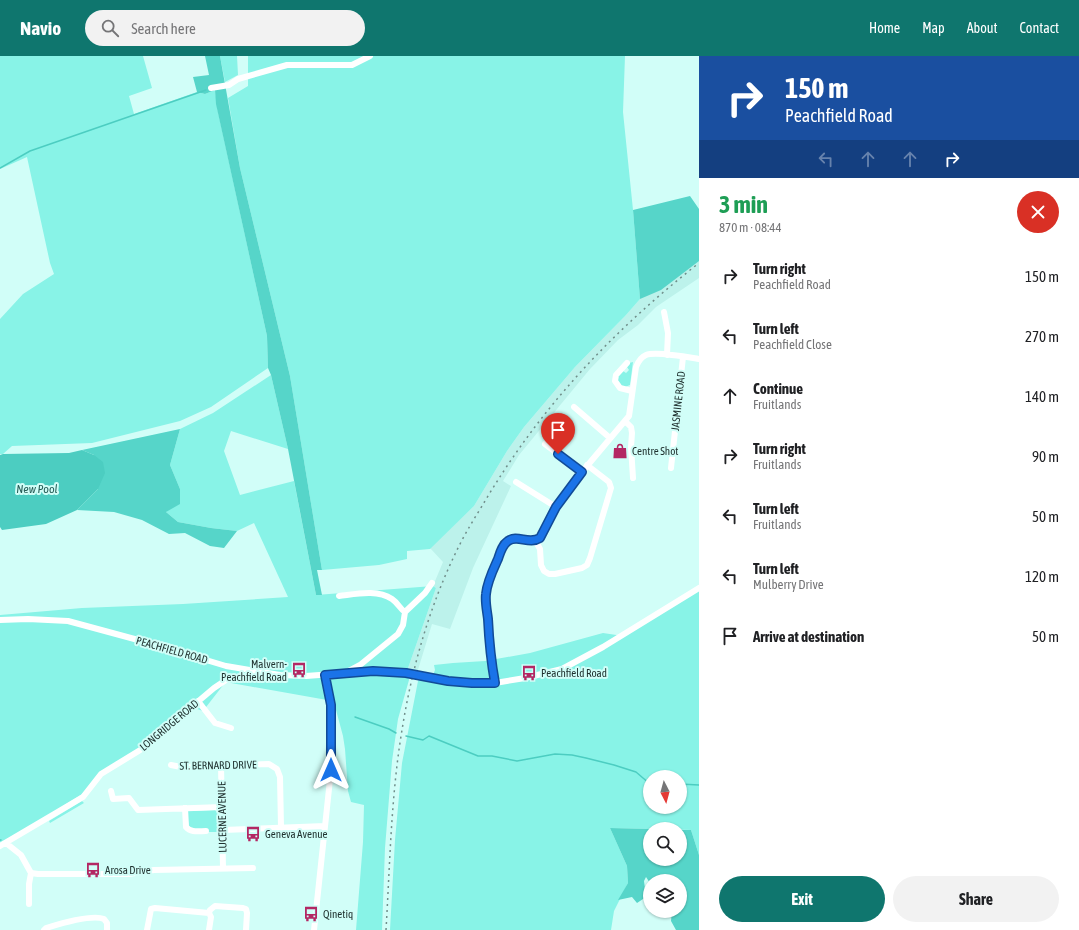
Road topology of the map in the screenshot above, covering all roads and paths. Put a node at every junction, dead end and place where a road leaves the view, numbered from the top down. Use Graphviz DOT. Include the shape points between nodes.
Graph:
graph roads {
  1 [pos="370,56"];
  2 [pos="211,88"];
  3 [pos="664,312"];
  4 [pos="667,355"];
  5 [pos="683,357"];
  6 [pos="699,359"];
  7 [pos="625,367"];
  8 [pos="632,391"];
  9 [pos="574,407"];
  10 [pos="625,421"];
  11 [pos="610,438"];
  12 [pos="545,444"];
  13 [pos="587,465"];
  14 [pos="671,468"];
  15 [pos="582,472"];
  16 [pos="633,478"];
  17 [pos="516,482"];
  18 [pos="556,507"];
  19 [pos="535,540"];
  20 [pos="432,583"];
  21 [pos="699,588"];
  22 [pos="339,596"];
  23 [pos="406,612"];
  24 [pos="0,620"];
  25 [pos="346,673"];
  26 [pos="266,674"];
  27 [pos="325,675"];
  28 [pos="495,683"];
  29 [pos="198,701"];
  30 [pos="231,728"];
  31 [pos="171,765"];
  32 [pos="221,765"];
  33 [pos="111,791"];
  34 [pos="185,808"];
  35 [pos="222,808"];
  36 [pos="325,826"];
  37 [pos="281,827"];
  38 [pos="206,830"];
  39 [pos="222,830"];
  40 [pos="3,844"];
  41 [pos="223,868"];
  42 [pos="253,868"];
  43 [pos="31,873"];
  44 [pos="29,904"];
  45 [pos="210,913"];
  46 [pos="44,930"];
  47 [pos="108,930"];
  48 [pos="148,930"];
  49 [pos="210,930"];
  50 [pos="246,930"];
  51 [pos="314,930"];
  1 -- 2 [label="street" via="352,66 287,65 229,85"];
  3 -- 4 [label="street" via="668,333"];
  4 -- 5 [label="street"];
  4 -- 8 [label="street" via="645,355 638,361"];
  5 -- 6 [label="street"];
  5 -- 14 [label="street, JASMINE ROAD"];
  7 -- 8 [label="street" via="616,375 615,381 620,388"];
  8 -- 10 [label="street" via="629,416"];
  9 -- 11 [label="street"];
  10 -- 11 [label="street"];
  10 -- 16 [label="street" via="631,427 632,433"];
  11 -- 13 [label="street"];
  12 -- 15 [label="street"];
  13 -- 15 [label="street"];
  13 -- 19 [label="street" via="609,482 611,488 587,565 549,574 541,565 540,549"];
  15 -- 18 [label="street"];
  17 -- 18 [label="street"];
  18 -- 19 [label="street" via="540,538"];
  19 -- 28 [label="street" via="520,538 507,541 502,547 486,595"];
  20 -- 23 [label="street, PEACHFIELD ROAD"];
  21 -- 28 [label="street, PEACHFIELD ROAD" via="603,648 562,668"];
  22 -- 23 [label="street" via="383,594"];
  23 -- 25 [label="street, PEACHFIELD ROAD" via="398,634"];
  24 -- 26 [label="street, PEACHFIELD ROAD" via="68,621 226,666"];
  25 -- 27 [label="street, PEACHFIELD ROAD"];
  25 -- 28 [label="street, PEACHFIELD ROAD" via="406,673 472,683"];
  26 -- 27 [label="street, PEACHFIELD ROAD"];
  26 -- 29 [label="street, LONGRIDGE ROAD" via="226,680"];
  27 -- 36 [label="street" via="331,705 331,770"];
  29 -- 30 [label="street" via="215,723"];
  29 -- 40 [label="street, LONGRIDGE ROAD" via="150,744 101,774 83,797"];
  31 -- 32 [label="street, ST. BERNARD DRIVE"];
  32 -- 35 [label="street, LUCERNE AVENUE"];
  32 -- 37 [label="street, ST. BERNARD DRIVE" via="269,764 276,769 280,777"];
  33 -- 34 [label="street" via="113,798 129,798 138,810"];
  34 -- 35 [label="street"];
  34 -- 38 [label="street" via="186,827 191,831"];
  35 -- 39 [label="street, LUCERNE AVENUE"];
  36 -- 37 [label="street"];
  36 -- 51 [label="street"];
  37 -- 39 [label="street"];
  39 -- 41 [label="street, LUCERNE AVENUE"];
  40 -- 43 [label="street" via="20,855"];
  41 -- 42 [label="street"];
  41 -- 43 [label="street" via="154,870 129,874"];
  43 -- 44 [label="street"];
  45 -- 48 [label="street" via="151,909"];
  45 -- 49 [label="street"];
  45 -- 50 [label="street" via="214,906 246,909"];
  46 -- 47 [label="street" via="68,922 98,917 104,918"];
}
